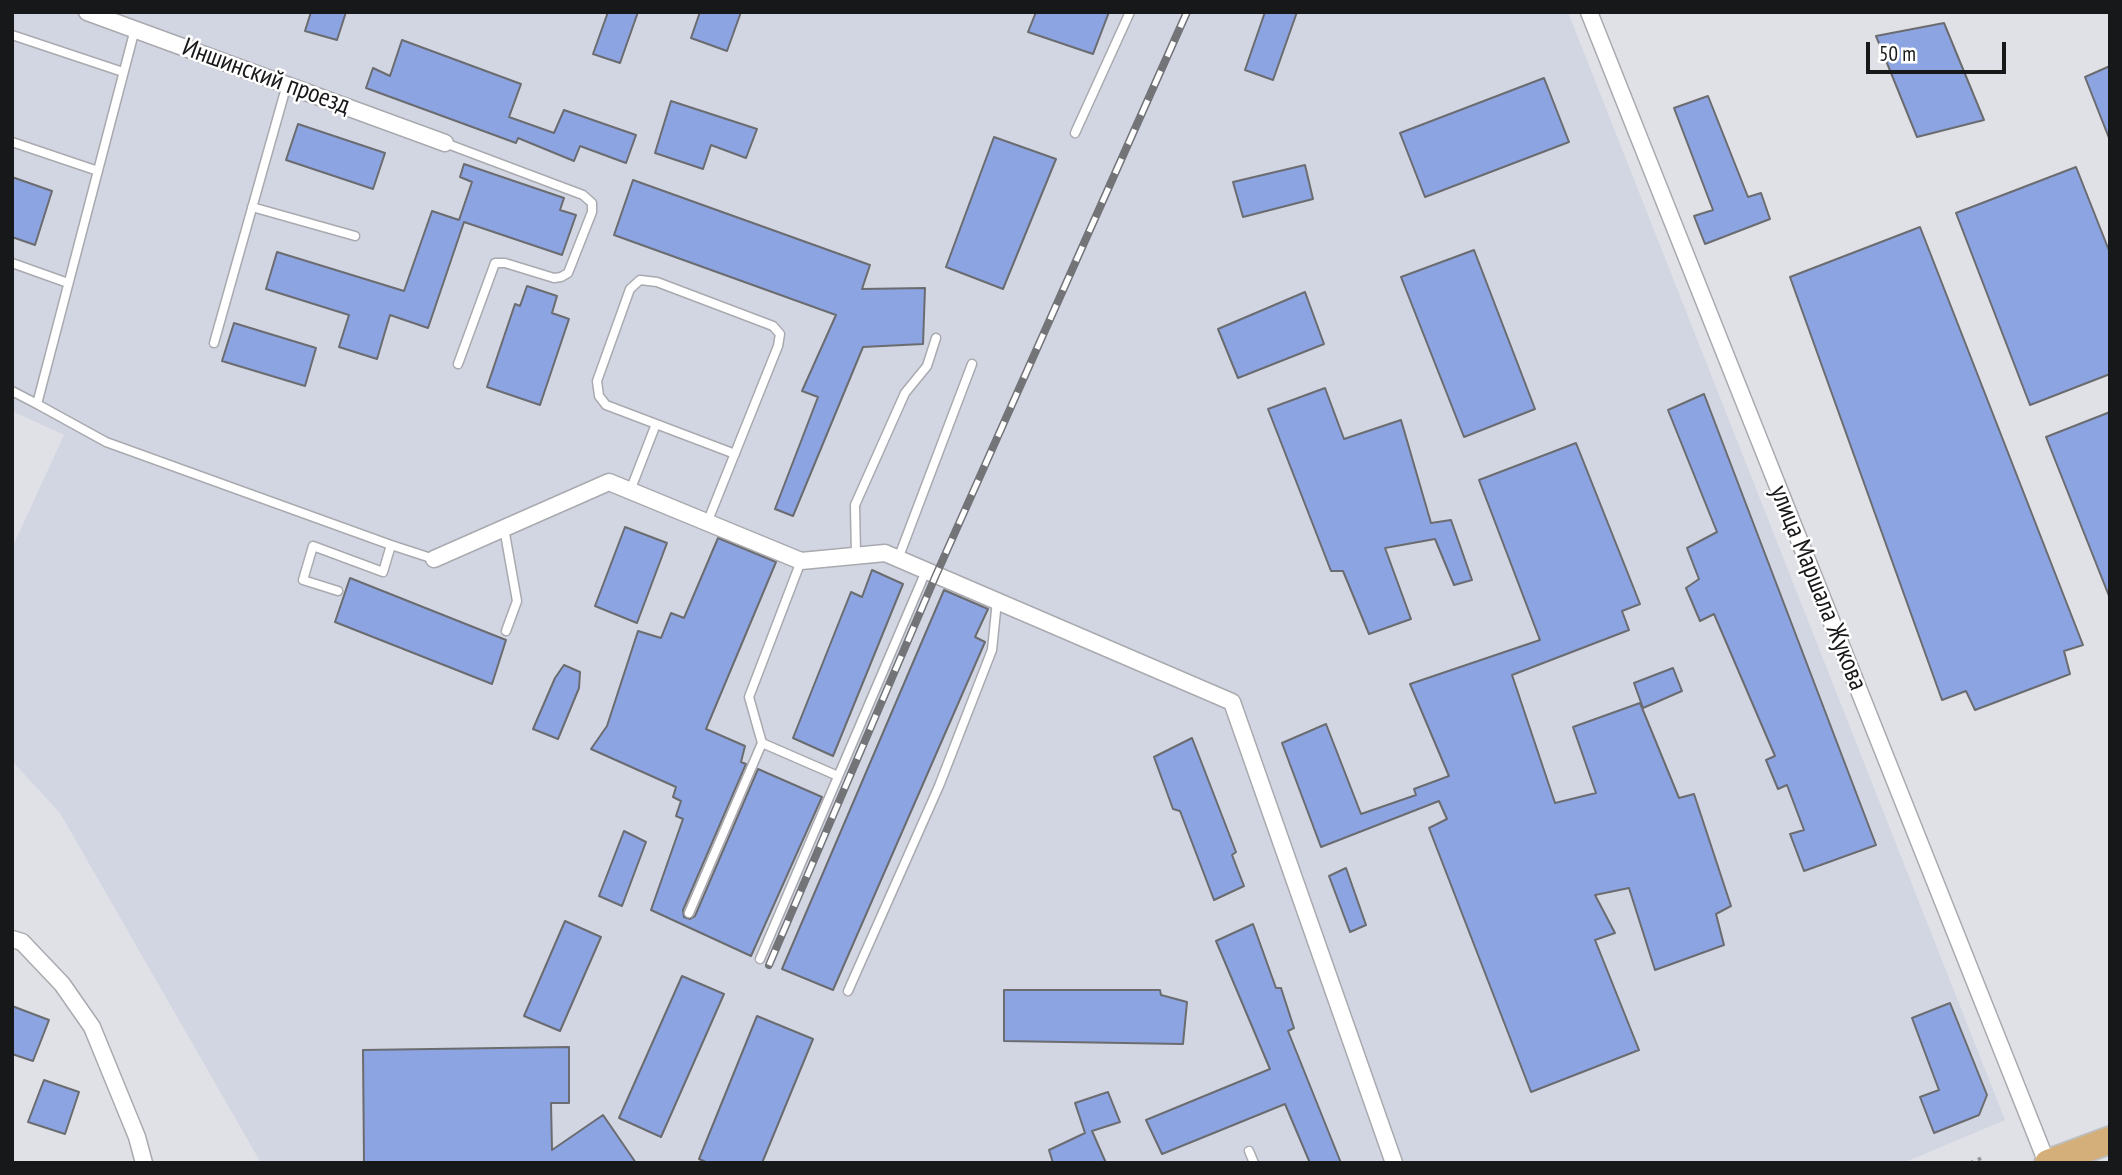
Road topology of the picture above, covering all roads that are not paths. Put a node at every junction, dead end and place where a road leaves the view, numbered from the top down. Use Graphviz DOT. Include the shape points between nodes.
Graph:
graph roads {
  1 [pos="87,12"];
  2 [pos="1130,12"];
  3 [pos="1589,12"];
  4 [pos="135,29"];
  5 [pos="12,35"];
  6 [pos="123,72"];
  7 [pos="287,84"];
  8 [pos="1075,133"];
  9 [pos="12,142"];
  10 [pos="445,143"];
  11 [pos="98,171"];
  12 [pos="252,206"];
  13 [pos="355,236"];
  14 [pos="12,263"];
  15 [pos="68,284"];
  16 [pos="936,338"];
  17 [pos="214,343"];
  18 [pos="458,364"];
  19 [pos="972,364"];
  20 [pos="12,391"];
  21 [pos="37,404"];
  22 [pos="656,424"];
  23 [pos="735,453"];
  24 [pos="630,491"];
  25 [pos="707,523"];
  26 [pos="504,528"];
  27 [pos="391,545"];
  28 [pos="856,556"];
  29 [pos="434,559"];
  30 [pos="898,559"];
  31 [pos="801,561"];
  32 [pos="926,571"];
  33 [pos="338,591"];
  34 [pos="997,601"];
  35 [pos="506,631"];
  36 [pos="762,743"];
  37 [pos="838,776"];
  38 [pos="688,914"];
  39 [pos="12,939"];
  40 [pos="760,959"];
  41 [pos="848,991"];
  42 [pos="2110,1140"];
  43 [pos="1249,1151"];
  44 [pos="2086,1156"];
  45 [pos="144,1163"];
  46 [pos="1254,1163"];
  47 [pos="1394,1163"];
  48 [pos="2048,1163"];
  1 -- 4 [label="street, Иншинский проезд"];
  2 -- 8 [label="lane"];
  3 -- 48 [label="street, улица Маршала Жукова"];
  4 -- 6 [label="lane"];
  4 -- 7 [label="street, Иншинский проезд"];
  5 -- 6 [label="lane"];
  6 -- 11 [label="lane"];
  7 -- 10 [label="street, Иншинский проезд"];
  7 -- 12 [label="lane"];
  9 -- 11 [label="lane"];
  10 -- 18 [label="lane" via="583,195 592,203 568,272 561,277 495,263"];
  11 -- 15 [label="lane"];
  12 -- 13 [label="lane"];
  12 -- 17 [label="lane"];
  14 -- 15 [label="lane"];
  15 -- 21 [label="lane"];
  16 -- 28 [label="lane" via="927,366 905,393 855,505"];
  19 -- 30 [label="lane"];
  20 -- 21 [label="lane"];
  21 -- 27 [label="lane" via="106,442"];
  22 -- 23 [label="lane"];
  22 -- 23 [label="lane" via="606,405 597,381 630,289 640,281 696,296 773,326 780,334"];
  22 -- 24 [label="lane"];
  23 -- 25 [label="lane"];
  24 -- 25 [label="street"];
  24 -- 26 [label="street" via="609,482"];
  25 -- 31 [label="street"];
  26 -- 29 [label="street"];
  26 -- 35 [label="lane" via="517,601"];
  27 -- 29 [label="lane"];
  27 -- 33 [label="lane" via="383,572 313,546 303,580"];
  28 -- 30 [label="street" via="886,553"];
  28 -- 31 [label="street"];
  30 -- 32 [label="street"];
  31 -- 36 [label="lane" via="749,697"];
  32 -- 34 [label="street"];
  32 -- 37 [label="lane"];
  34 -- 41 [label="lane" via="992,650 939,786"];
  34 -- 47 [label="street" via="1232,702"];
  36 -- 37 [label="lane"];
  36 -- 38 [label="lane"];
  37 -- 40 [label="lane"];
  39 -- 45 [label="street" via="22,942 62,984 92,1027"];
  42 -- 44 [label="main road"];
  43 -- 46 [label="lane"];
  44 -- 48 [label="main road"];
}
